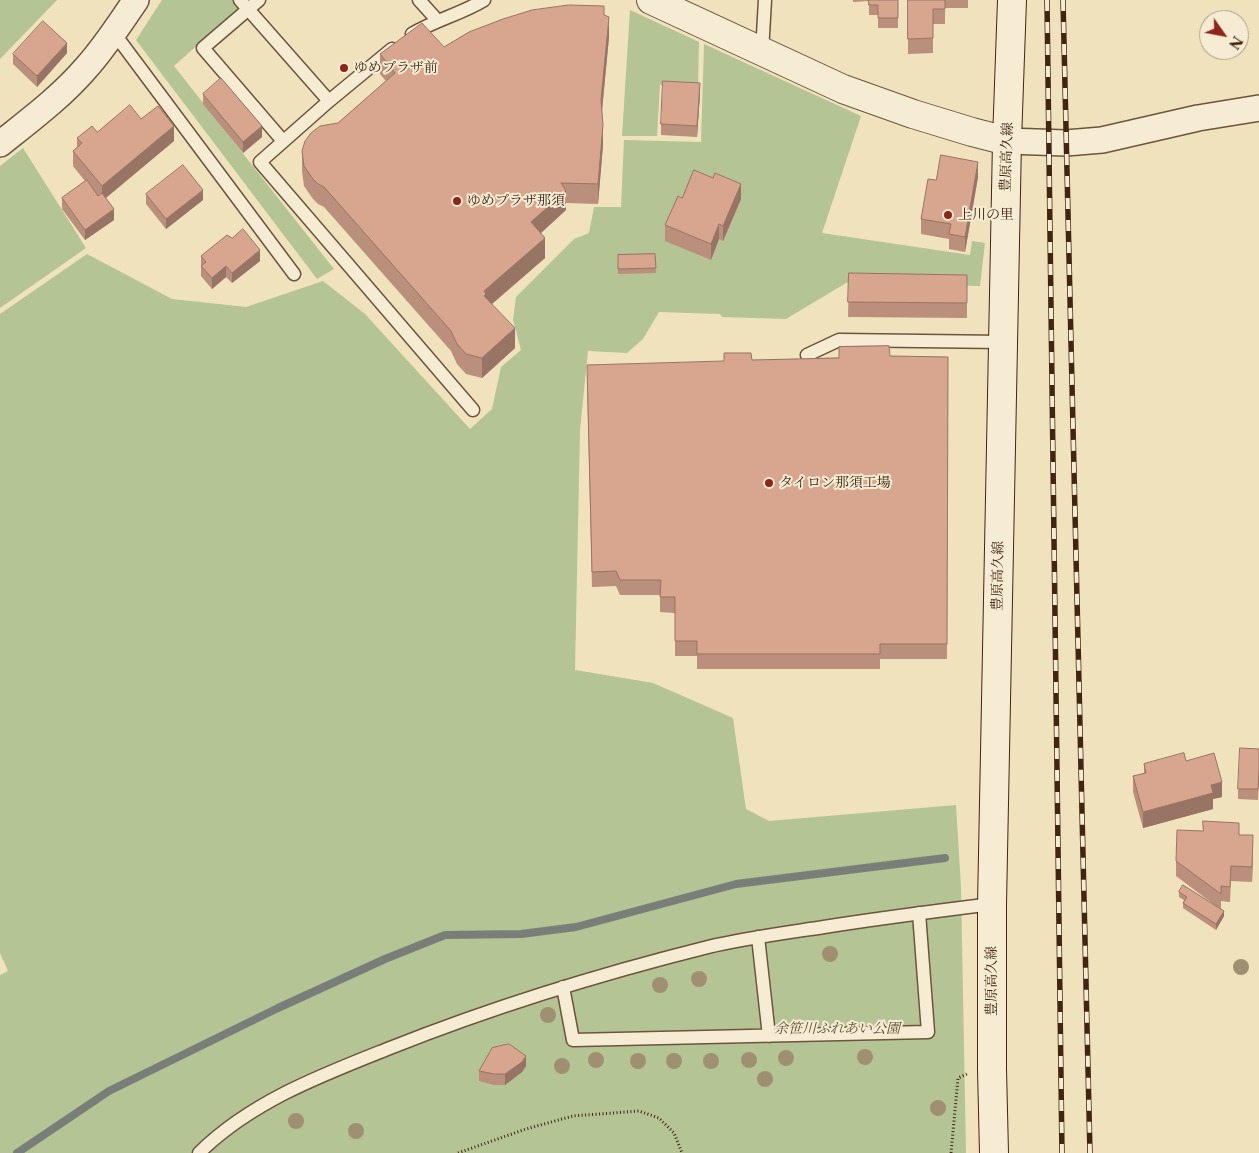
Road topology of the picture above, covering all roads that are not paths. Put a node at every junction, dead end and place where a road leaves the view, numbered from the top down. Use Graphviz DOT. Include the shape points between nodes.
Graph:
graph roads {
  1 [pos="136,0"];
  2 [pos="259,0"];
  3 [pos="419,0"];
  4 [pos="484,0"];
  5 [pos="652,0"];
  6 [pos="764,0"];
  7 [pos="1012,0"];
  8 [pos="244,5"];
  9 [pos="438,20"];
  10 [pos="114,32"];
  11 [pos="762,52"];
  12 [pos="328,101"];
  13 [pos="1259,108"];
  14 [pos="284,141"];
  15 [pos="1007,141"];
  16 [pos="0,144"];
  17 [pos="294,274"];
  18 [pos="1003,342"];
  19 [pos="807,355"];
  20 [pos="473,410"];
  21 [pos="992,904"];
  22 [pos="919,913"];
  23 [pos="758,937"];
  24 [pos="563,987"];
  25 [pos="769,1036"];
  26 [pos="199,1153"];
  27 [pos="994,1153"];
  1 -- 10 [label="street"];
  2 -- 8 [label="lane"];
  3 -- 9 [label="lane"];
  4 -- 9 [label="lane"];
  5 -- 11 [label="main road"];
  6 -- 11 [label="lane"];
  7 -- 15 [label="main road, 豊原高久線"];
  8 -- 12 [label="lane"];
  8 -- 14 [label="lane" via="203,48"];
  9 -- 12 [label="lane" via="395,46"];
  10 -- 16 [label="street" via="58,97"];
  10 -- 17 [label="lane"];
  11 -- 15 [label="main road" via="861,96"];
  12 -- 14 [label="lane"];
  13 -- 15 [label="street" via="1102,140 1066,143"];
  14 -- 20 [label="lane" via="260,162"];
  15 -- 18 [label="main road, 豊原高久線"];
  18 -- 19 [label="lane" via="839,340"];
  18 -- 21 [label="main road, 豊原高久線"];
  21 -- 22 [label="lane"];
  21 -- 27 [label="main road, 豊原高久線"];
  22 -- 23 [label="lane"];
  22 -- 25 [label="lane" via="928,1032"];
  23 -- 24 [label="lane" via="708,947"];
  23 -- 25 [label="lane"];
  24 -- 25 [label="lane" via="573,1040"];
  24 -- 26 [label="lane" via="428,1033 318,1077 255,1110"];
}
